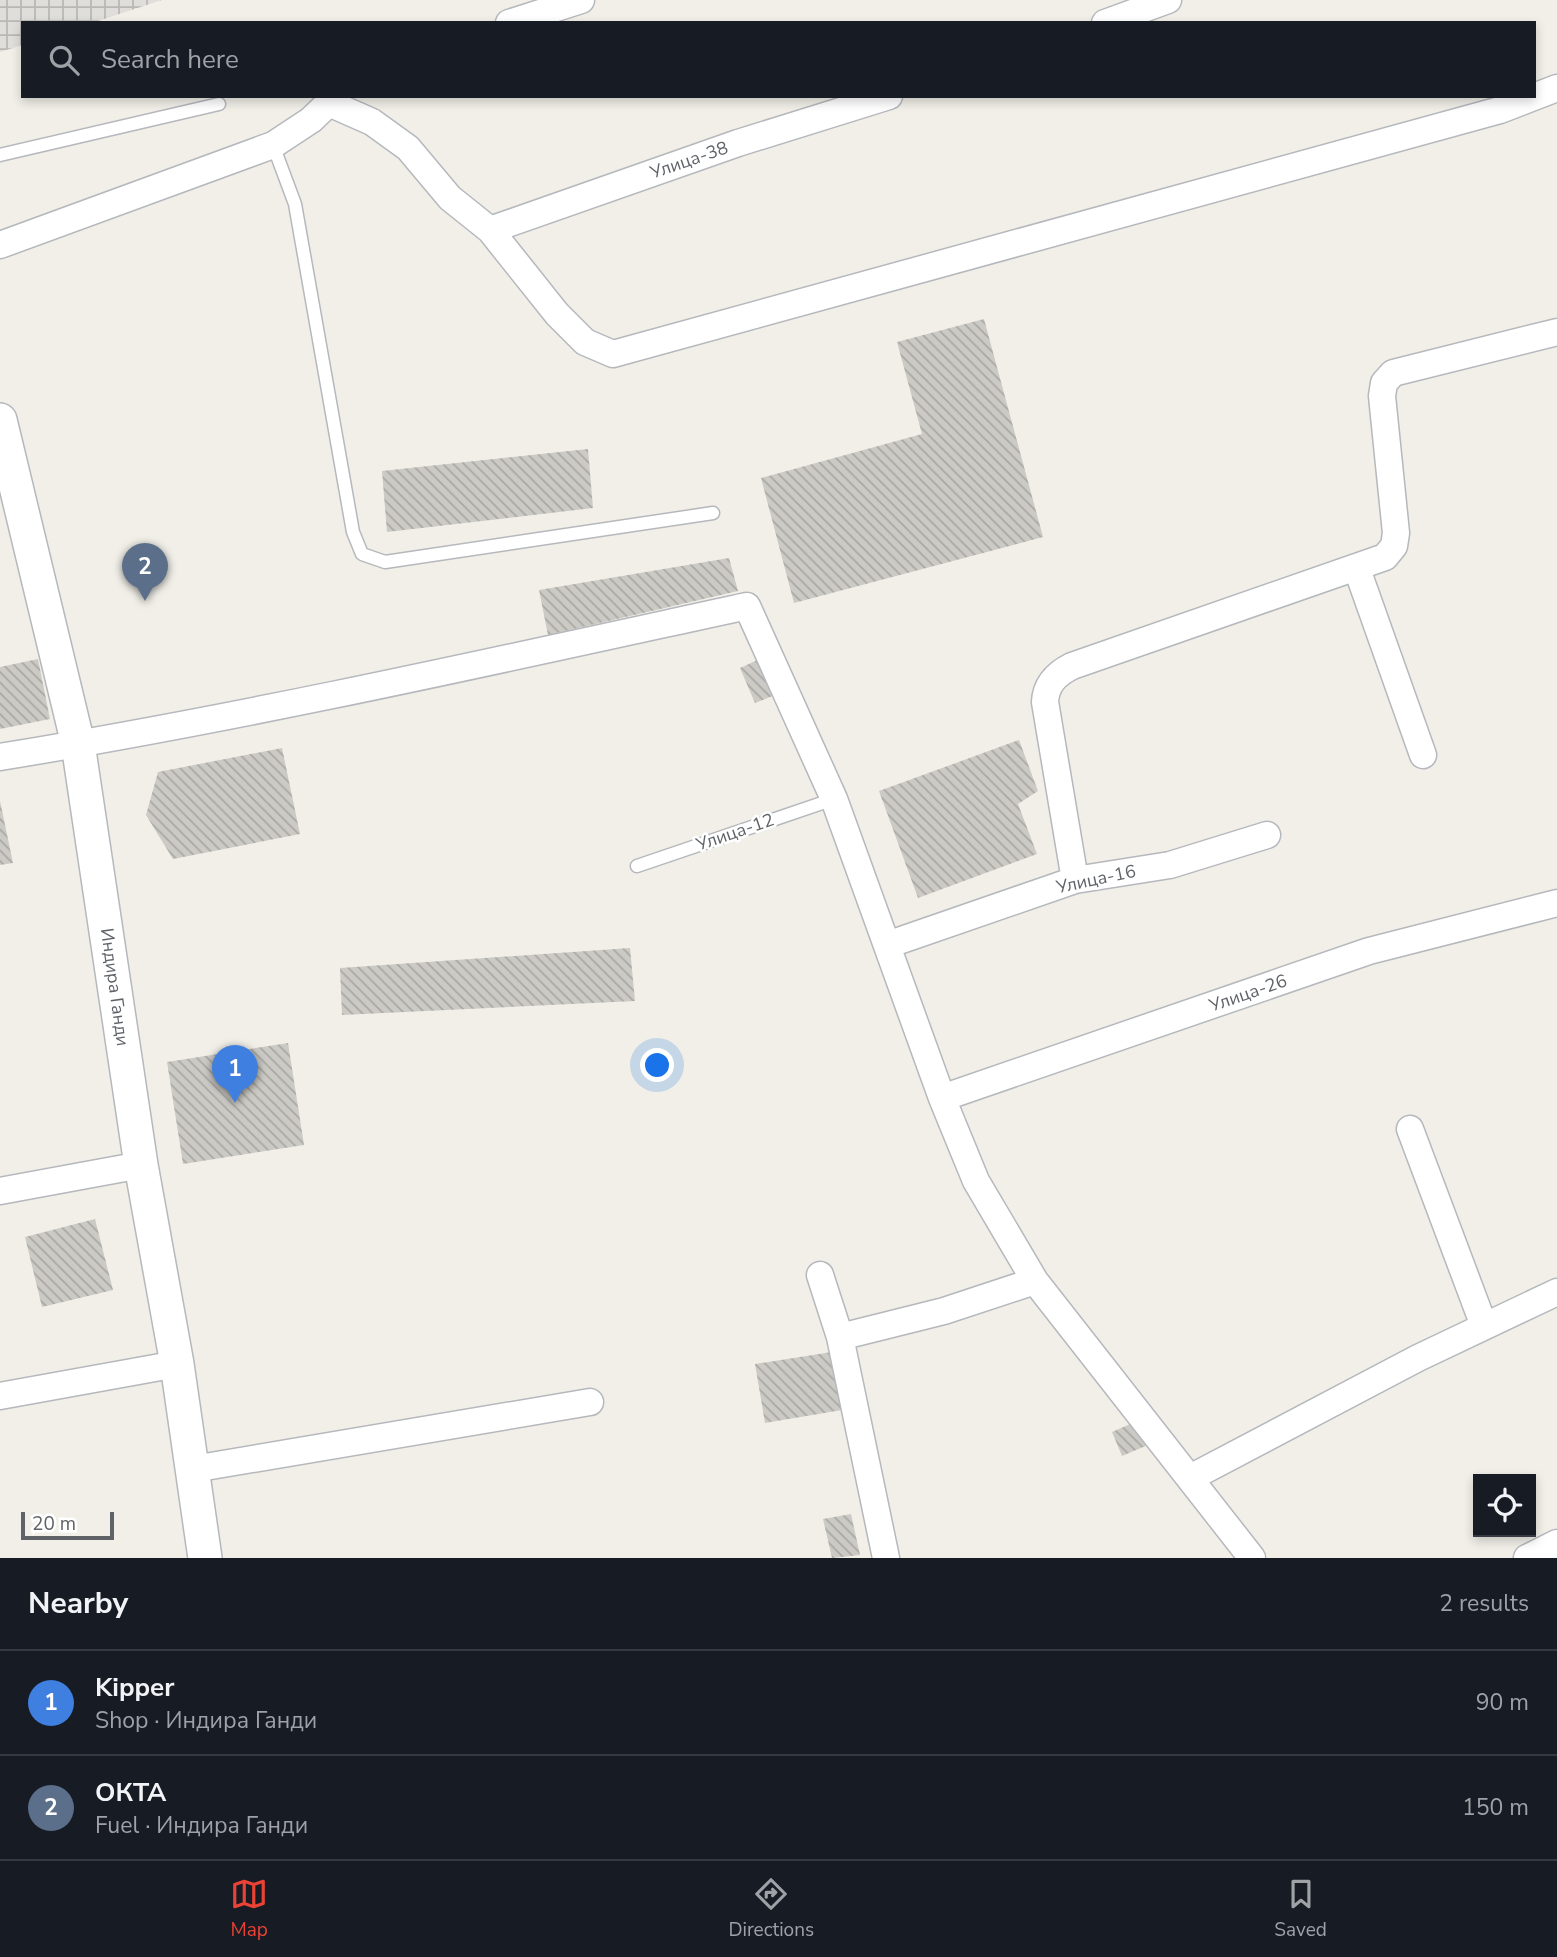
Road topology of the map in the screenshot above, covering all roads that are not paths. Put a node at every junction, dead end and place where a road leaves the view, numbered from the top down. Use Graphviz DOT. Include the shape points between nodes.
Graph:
graph roads {
  1 [pos="581,0"];
  2 [pos="1168,0"];
  3 [pos="515,21"];
  4 [pos="1110,21"];
  5 [pos="1557,88"];
  6 [pos="1536,96"];
  7 [pos="883,98"];
  8 [pos="1531,98"];
  9 [pos="332,100"];
  10 [pos="219,104"];
  11 [pos="273,145"];
  12 [pos="0,155"];
  13 [pos="490,230"];
  14 [pos="0,245"];
  15 [pos="1557,332"];
  16 [pos="0,420"];
  17 [pos="713,513"];
  18 [pos="1357,569"];
  19 [pos="78,744"];
  20 [pos="1423,755"];
  21 [pos="0,757"];
  22 [pos="834,799"];
  23 [pos="1267,835"];
  24 [pos="637,866"];
  25 [pos="1075,880"];
  26 [pos="1557,903"];
  27 [pos="887,945"];
  28 [pos="942,1098"];
  29 [pos="1410,1129"];
  30 [pos="141,1165"];
  31 [pos="0,1191"];
  32 [pos="820,1275"];
  33 [pos="1035,1281"];
  34 [pos="1557,1292"];
  35 [pos="1484,1326"];
  36 [pos="840,1337"];
  37 [pos="177,1364"];
  38 [pos="0,1396"];
  39 [pos="590,1402"];
  40 [pos="193,1469"];
  41 [pos="1190,1478"];
  42 [pos="1557,1542"];
  43 [pos="205,1558"];
  44 [pos="886,1558"];
  45 [pos="1252,1558"];
  46 [pos="1527,1558"];
  1 -- 3 [label="street"];
  2 -- 4 [label="street"];
  5 -- 6 [label="street"];
  7 -- 13 [label="street, Улица-38"];
  8 -- 13 [label="street" via="613,354 584,342"];
  9 -- 11 [label="street" via="312,120"];
  9 -- 13 [label="street" via="408,148 450,198"];
  10 -- 12 [label="lane"];
  11 -- 14 [label="street"];
  11 -- 17 [label="lane" via="295,204 353,532 362,554 385,562"];
  15 -- 18 [label="street" via="1393,373 1384,383 1381,396 1396,533 1394,546 1385,557"];
  16 -- 19 [label="street, Индира Ганди"];
  18 -- 20 [label="street"];
  18 -- 25 [label="street" via="1059,672 1045,691 1045,702"];
  19 -- 21 [label="street"];
  19 -- 22 [label="street" via="747,606"];
  19 -- 30 [label="street, Индира Ганди"];
  22 -- 24 [label="lane, Улица-12"];
  22 -- 27 [label="street"];
  23 -- 25 [label="street, Улица-16" via="1170,864"];
  25 -- 27 [label="street, Улица-16"];
  26 -- 28 [label="street, Улица-26" via="1369,951"];
  27 -- 28 [label="street"];
  28 -- 33 [label="street" via="976,1181"];
  29 -- 35 [label="street"];
  30 -- 31 [label="street"];
  30 -- 37 [label="street, Индира Ганди"];
  32 -- 36 [label="street"];
  33 -- 36 [label="street" via="944,1311"];
  33 -- 41 [label="street"];
  34 -- 35 [label="street"];
  35 -- 41 [label="street"];
  36 -- 44 [label="street"];
  37 -- 38 [label="street"];
  37 -- 40 [label="street, Индира Ганди"];
  39 -- 40 [label="street"];
  40 -- 43 [label="street, Индира Ганди"];
  41 -- 45 [label="street"];
  42 -- 46 [label="street"];
}
